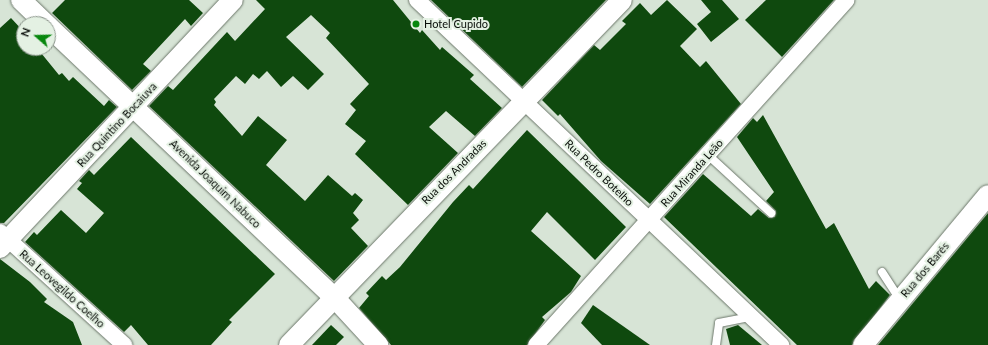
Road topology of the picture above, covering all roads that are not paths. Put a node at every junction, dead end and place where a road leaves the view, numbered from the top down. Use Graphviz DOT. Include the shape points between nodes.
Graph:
graph roads {
  1 [pos="21,0"];
  2 [pos="417,0"];
  3 [pos="622,0"];
  4 [pos="847,0"];
  5 [pos="224,3"];
  6 [pos="38,16"];
  7 [pos="56,33"];
  8 [pos="524,101"];
  9 [pos="134,107"];
  10 [pos="708,155"];
  11 [pos="988,195"];
  12 [pos="771,213"];
  13 [pos="649,220"];
  14 [pos="3,240"];
  15 [pos="882,272"];
  16 [pos="333,296"];
  17 [pos="900,301"];
  18 [pos="751,317"];
  19 [pos="124,345"];
  20 [pos="289,345"];
  21 [pos="378,345"];
  22 [pos="536,345"];
  23 [pos="716,345"];
  24 [pos="781,345"];
  25 [pos="863,345"];
  1 -- 6 [label="street, Avenida Joaquim Nabuco"];
  2 -- 8 [label="street, Rua Pedro Botelho"];
  3 -- 8 [label="street, Rua dos Andradas"];
  4 -- 10 [label="street, Rua Miranda Leão"];
  5 -- 9 [label="street, Rua Quintino Bocaiuva"];
  7 -- 9 [label="street, Avenida Joaquim Nabuco"];
  8 -- 13 [label="street, Rua Pedro Botelho"];
  8 -- 16 [label="street, Rua dos Andradas"];
  9 -- 14 [label="street, Rua Quintino Bocaiuva"];
  9 -- 16 [label="street, Avenida Joaquim Nabuco"];
  10 -- 12 [label="lane"];
  10 -- 13 [label="street, Rua Miranda Leão"];
  11 -- 17 [label="street, Rua dos Barés"];
  13 -- 18 [label="street, Rua Pedro Botelho"];
  13 -- 22 [label="street, Rua Miranda Leão"];
  14 -- 19 [label="street, Rua Leovegildo Coelho"];
  15 -- 17 [label="lane"];
  16 -- 20 [label="street, Rua dos Andradas"];
  16 -- 21 [label="street, Avenida Joaquim Nabuco"];
  17 -- 25 [label="street, Rua dos Barés"];
  18 -- 23 [label="lane" via="719,323"];
  18 -- 24 [label="street, Rua Pedro Botelho"];
}
